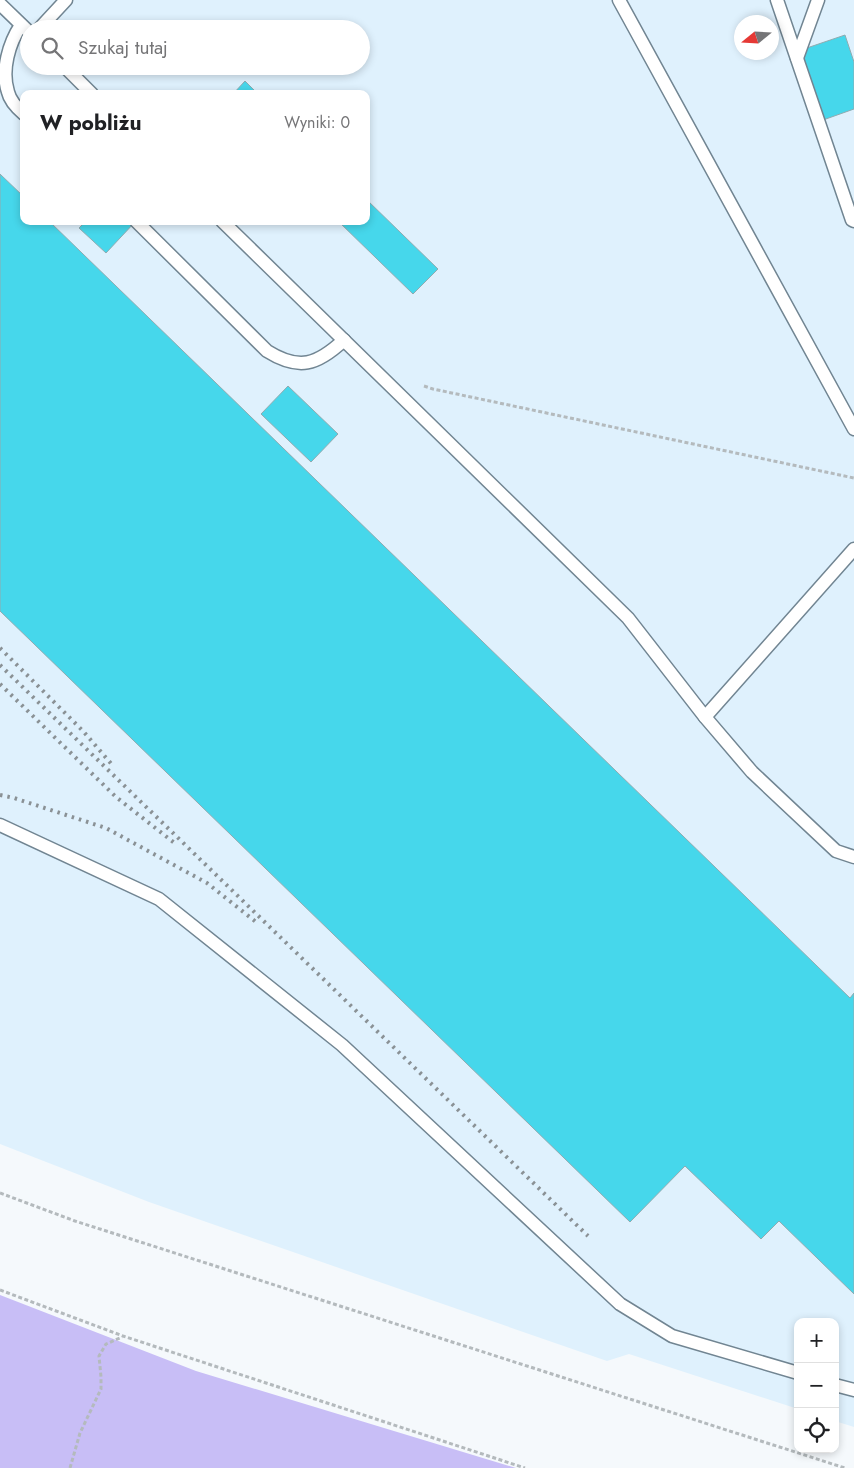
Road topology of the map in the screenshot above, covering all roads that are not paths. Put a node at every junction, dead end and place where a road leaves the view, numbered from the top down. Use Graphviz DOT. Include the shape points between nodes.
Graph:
graph roads {
  1 [pos="66,0"];
  2 [pos="619,0"];
  3 [pos="777,0"];
  4 [pos="818,0"];
  5 [pos="0,4"];
  6 [pos="47,20"];
  7 [pos="20,23"];
  8 [pos="20,32"];
  9 [pos="797,58"];
  10 [pos="73,75"];
  11 [pos="88,90"];
  12 [pos="20,110"];
  13 [pos="854,222"];
  14 [pos="140,225"];
  15 [pos="226,225"];
  16 [pos="344,340"];
  17 [pos="854,429"];
  18 [pos="854,548"];
  19 [pos="705,717"];
  20 [pos="0,825"];
  21 [pos="854,857"];
  22 [pos="794,1373"];
  23 [pos="839,1385"];
  24 [pos="854,1390"];
  1 -- 6 [label="lane"];
  2 -- 17 [label="lane"];
  3 -- 9 [label="lane"];
  4 -- 9 [label="lane"];
  5 -- 7 [label="lane"];
  8 -- 12 [label="lane" via="13,37 5,77 8,93"];
  9 -- 13 [label="lane"];
  10 -- 11 [label="lane"];
  14 -- 16 [label="lane" via="267,351 281,360 309,363 335,349"];
  15 -- 16 [label="lane"];
  16 -- 19 [label="lane" via="628,618"];
  18 -- 19 [label="lane"];
  19 -- 21 [label="lane" via="752,772 836,851"];
  20 -- 22 [label="lane" via="158,899 342,1045 620,1304 672,1336"];
  23 -- 24 [label="lane"];
}
